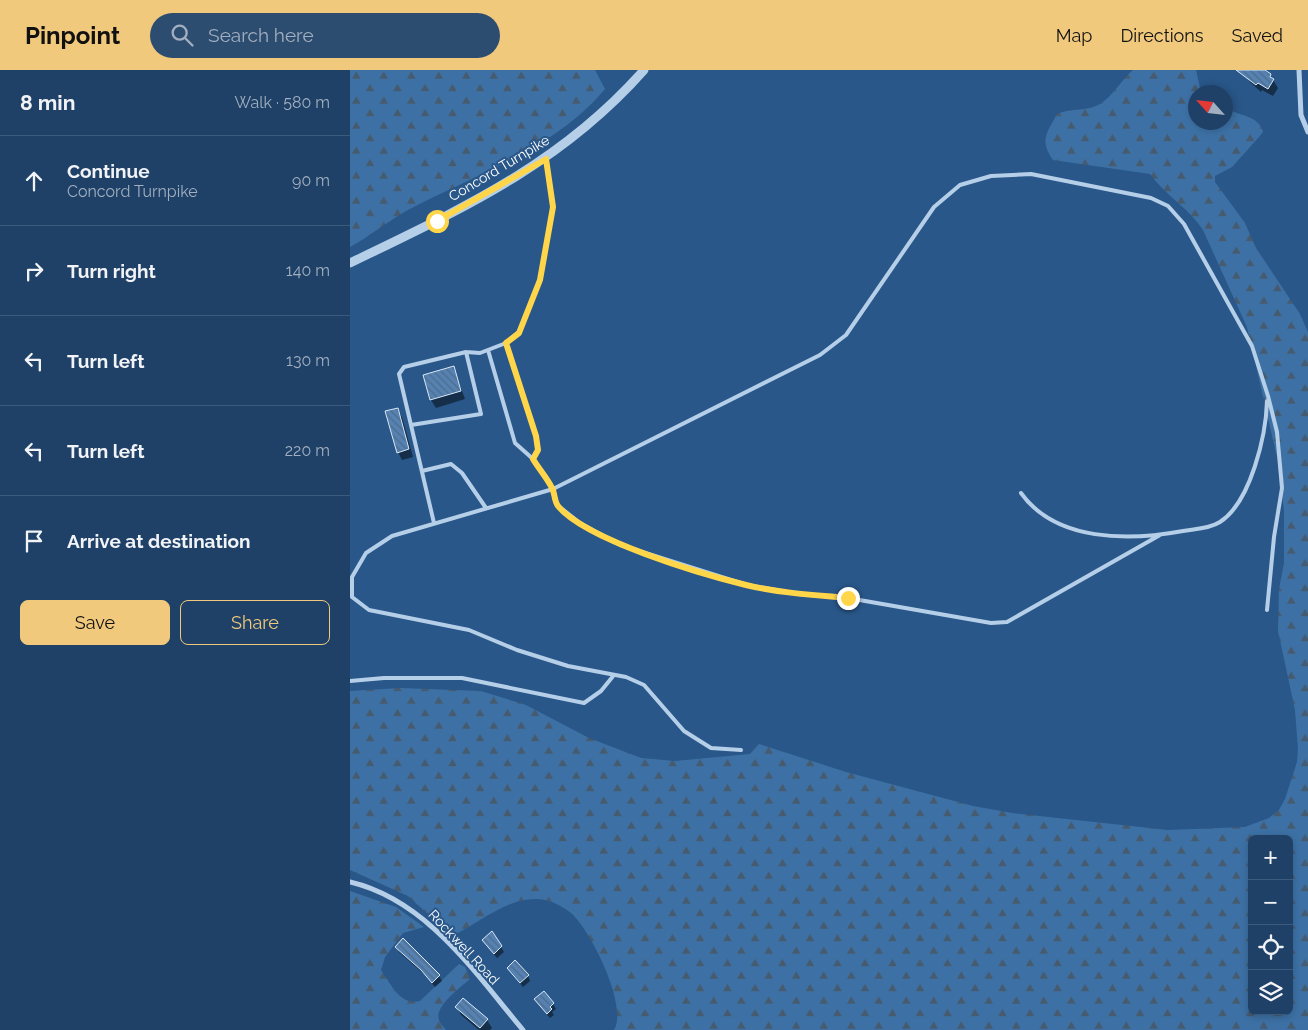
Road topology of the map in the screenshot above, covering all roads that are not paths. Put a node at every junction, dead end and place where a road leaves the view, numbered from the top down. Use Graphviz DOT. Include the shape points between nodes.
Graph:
graph roads {
  1 [pos="644,70"];
  2 [pos="1299,70"];
  3 [pos="1308,132"];
  4 [pos="546,159"];
  5 [pos="350,263"];
  6 [pos="506,343"];
  7 [pos="488,350"];
  8 [pos="466,352"];
  9 [pos="1268,396"];
  10 [pos="411,425"];
  11 [pos="533,459"];
  12 [pos="422,471"];
  13 [pos="553,489"];
  14 [pos="1021,493"];
  15 [pos="486,508"];
  16 [pos="434,523"];
  17 [pos="1160,535"];
  18 [pos="1267,610"];
  19 [pos="614,675"];
  20 [pos="350,681"];
  21 [pos="741,750"];
  22 [pos="350,882"];
  23 [pos="523,1030"];
  1 -- 4 [label="street, Concord Turnpike" via="604,112"];
  2 -- 3 [label="street" via="1300,107"];
  4 -- 5 [label="street, Concord Turnpike" via="437,221"];
  4 -- 6 [label="lane" via="553,207 540,280 519,333"];
  6 -- 7 [label="lane"];
  6 -- 11 [label="lane" via="536,436 538,450"];
  7 -- 8 [label="lane"];
  7 -- 11 [label="lane" via="515,443"];
  8 -- 10 [label="lane" via="404,367 399,374"];
  8 -- 10 [label="lane" via="481,414"];
  9 -- 13 [label="lane" via="1252,346 1184,224 1168,206 1151,198 1030,174 991,176 960,185 934,206 846,335 820,355"];
  9 -- 17 [label="lane" via="1256,465 1232,509 1220,522 1209,527"];
  9 -- 18 [label="lane" via="1277,432 1282,488"];
  10 -- 12 [label="lane"];
  11 -- 13 [label="lane"];
  12 -- 15 [label="lane" via="451,464 462,473"];
  12 -- 16 [label="lane"];
  13 -- 15 [label="lane"];
  13 -- 17 [label="lane" via="557,505 580,523 620,545 747,585 848,598 991,623 1007,622"];
  14 -- 17 [label="lane" via="1030,506 1050,520 1072,529 1096,534"];
  15 -- 16 [label="lane"];
  16 -- 19 [label="lane" via="392,536 366,553 352,577 352,598 369,610 470,630 517,650 568,666"];
  19 -- 20 [label="lane" via="601,691 584,703 462,678"];
  19 -- 21 [label="lane" via="644,685 684,731 711,748"];
  22 -- 23 [label="street, Rockwell Road" via="388,895 434,928"];
}
